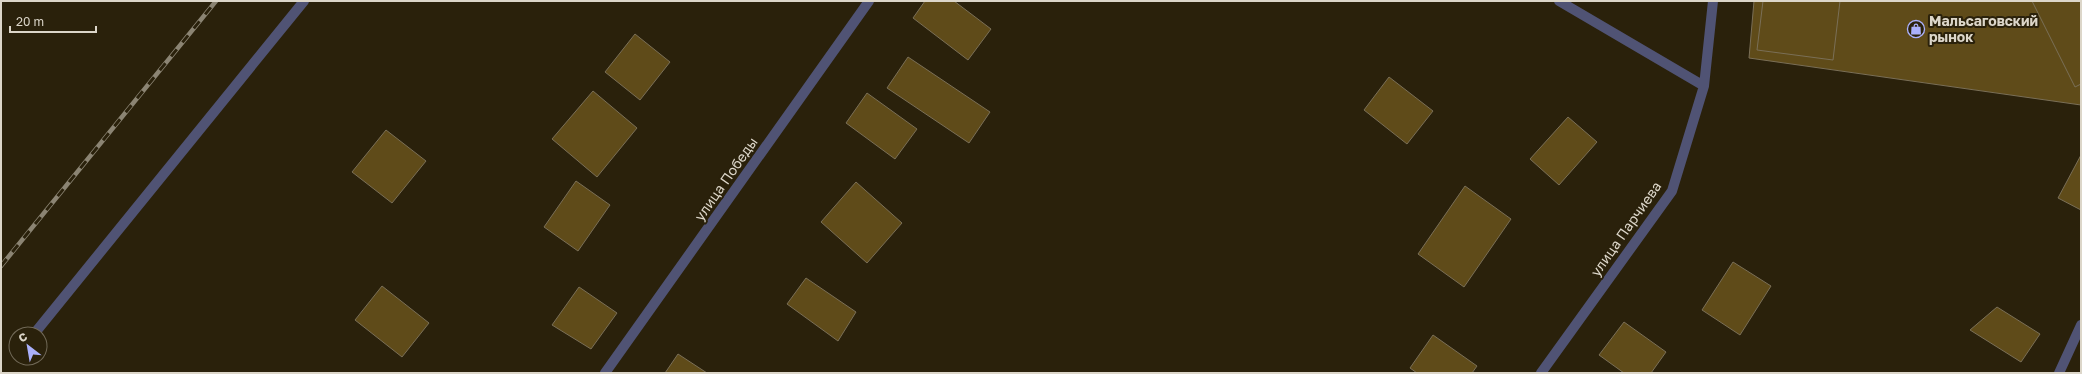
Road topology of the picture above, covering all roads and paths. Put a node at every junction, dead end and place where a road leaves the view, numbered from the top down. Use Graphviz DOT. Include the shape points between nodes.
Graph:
graph roads {
  1 [pos="304,1"];
  2 [pos="869,1"];
  3 [pos="1559,1"];
  4 [pos="1713,1"];
  5 [pos="1704,86"];
  6 [pos="2081,325"];
  7 [pos="40,326"];
  8 [pos="605,373"];
  9 [pos="1540,373"];
  10 [pos="2059,373"];
  1 -- 7 [label="street"];
  2 -- 8 [label="street, улица Победы"];
  3 -- 5 [label="street"];
  4 -- 5 [label="street, улица Парчиева"];
  5 -- 9 [label="street, улица Парчиева" via="1672,191"];
  6 -- 10 [label="street"];
}
